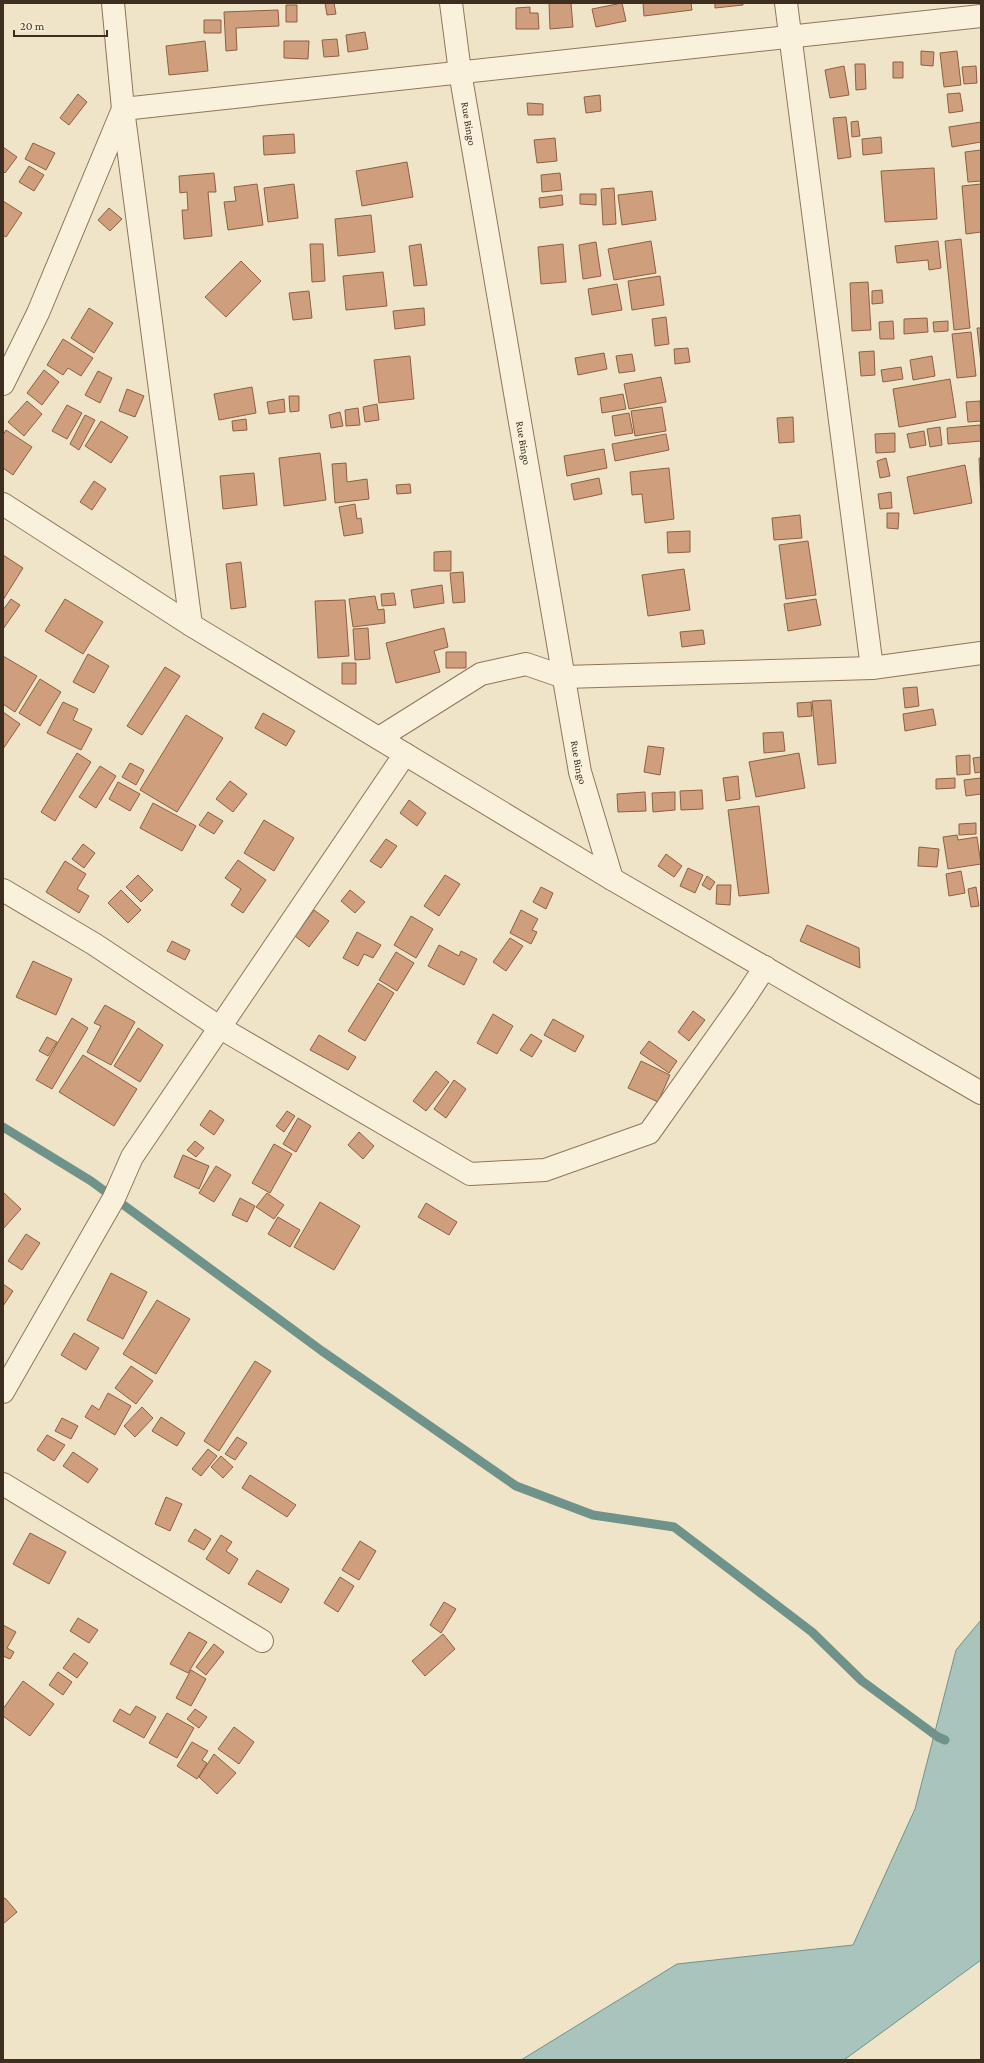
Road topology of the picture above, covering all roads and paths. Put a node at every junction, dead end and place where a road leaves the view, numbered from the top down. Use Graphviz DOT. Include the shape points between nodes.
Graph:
graph roads {
  1 [pos="113,3"];
  2 [pos="451,3"];
  3 [pos="786,3"];
  4 [pos="981,16"];
  5 [pos="790,36"];
  6 [pos="460,72"];
  7 [pos="123,109"];
  8 [pos="3,384"];
  9 [pos="3,504"];
  10 [pos="190,625"];
  11 [pos="981,653"];
  12 [pos="872,668"];
  13 [pos="564,677"];
  14 [pos="378,738"];
  15 [pos="405,754"];
  16 [pos="612,879"];
  17 [pos="3,890"];
  18 [pos="765,968"];
  19 [pos="219,1027"];
  20 [pos="981,1093"];
  21 [pos="3,1392"];
  22 [pos="3,1484"];
  23 [pos="262,1641"];
  1 -- 7 [label="street"];
  2 -- 6 [label="street, Rue Bingo"];
  3 -- 5 [label="street"];
  4 -- 5 [label="street"];
  5 -- 6 [label="street"];
  5 -- 12 [label="street"];
  6 -- 7 [label="street"];
  6 -- 13 [label="street, Rue Bingo"];
  7 -- 8 [label="street" via="38,313"];
  7 -- 10 [label="street"];
  9 -- 10 [label="street"];
  10 -- 14 [label="street"];
  11 -- 12 [label="street"];
  12 -- 13 [label="street"];
  13 -- 14 [label="street" via="526,664 481,674"];
  13 -- 16 [label="street, Rue Bingo" via="580,772"];
  14 -- 15 [label="street"];
  15 -- 16 [label="street"];
  15 -- 19 [label="street"];
  16 -- 18 [label="street"];
  17 -- 19 [label="street" via="94,944"];
  18 -- 19 [label="street" via="649,1134 545,1170 470,1174"];
  18 -- 20 [label="street"];
  19 -- 21 [label="street" via="132,1157 114,1198"];
  22 -- 23 [label="street"];
}
